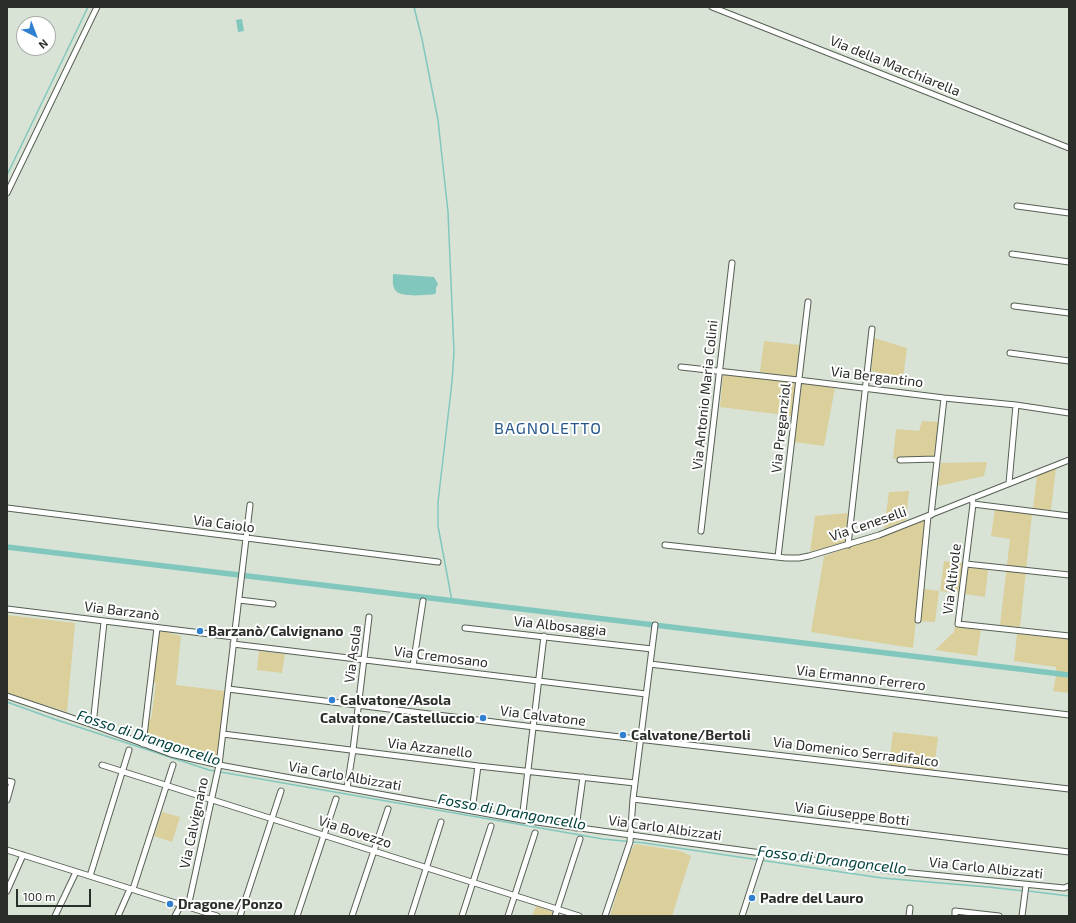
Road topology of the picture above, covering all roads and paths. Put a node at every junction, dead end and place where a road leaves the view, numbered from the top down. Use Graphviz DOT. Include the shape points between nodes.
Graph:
graph roads {
  1 [pos="97,7"];
  2 [pos="712,7"];
  3 [pos="1069,148"];
  4 [pos="7,194"];
  5 [pos="1017,206"];
  6 [pos="1069,212"];
  7 [pos="1012,254"];
  8 [pos="1069,262"];
  9 [pos="732,263"];
  10 [pos="808,302"];
  11 [pos="1014,306"];
  12 [pos="1069,313"];
  13 [pos="872,329"];
  14 [pos="1010,353"];
  15 [pos="1069,361"];
  16 [pos="681,367"];
  17 [pos="720,371"];
  18 [pos="798,380"];
  19 [pos="865,388"];
  20 [pos="944,398"];
  21 [pos="1016,405"];
  22 [pos="1069,413"];
  23 [pos="900,460"];
  24 [pos="937,460"];
  25 [pos="1069,460"];
  26 [pos="1009,483"];
  27 [pos="972,501"];
  28 [pos="250,505"];
  29 [pos="7,508"];
  30 [pos="930,515"];
  31 [pos="1069,516"];
  32 [pos="701,531"];
  33 [pos="246,539"];
  34 [pos="665,545"];
  35 [pos="848,545"];
  36 [pos="778,557"];
  37 [pos="438,562"];
  38 [pos="966,564"];
  39 [pos="1069,575"];
  40 [pos="238,600"];
  41 [pos="423,601"];
  42 [pos="273,604"];
  43 [pos="7,609"];
  44 [pos="369,617"];
  45 [pos="918,620"];
  46 [pos="104,622"];
  47 [pos="655,625"];
  48 [pos="157,628"];
  49 [pos="465,628"];
  50 [pos="544,636"];
  51 [pos="1069,636"];
  52 [pos="234,637"];
  53 [pos="233,644"];
  54 [pos="652,649"];
  55 [pos="364,660"];
  56 [pos="650,664"];
  57 [pos="414,666"];
  58 [pos="539,681"];
  59 [pos="228,689"];
  60 [pos="646,694"];
  61 [pos="7,696"];
  62 [pos="359,705"];
  63 [pos="1069,715"];
  64 [pos="93,725"];
  65 [pos="534,727"];
  66 [pos="223,734"];
  67 [pos="641,739"];
  68 [pos="143,744"];
  69 [pos="129,750"];
  70 [pos="354,750"];
  71 [pos="102,765"];
  72 [pos="173,765"];
  73 [pos="219,765"];
  74 [pos="478,766"];
  75 [pos="123,771"];
  76 [pos="528,771"];
  77 [pos="582,777"];
  78 [pos="7,781"];
  79 [pos="635,783"];
  80 [pos="167,785"];
  81 [pos="347,788"];
  82 [pos="1069,789"];
  83 [pos="281,791"];
  84 [pos="336,799"];
  85 [pos="633,799"];
  86 [pos="7,800"];
  87 [pos="212,800"];
  88 [pos="388,809"];
  89 [pos="472,811"];
  90 [pos="272,818"];
  91 [pos="522,820"];
  92 [pos="441,822"];
  93 [pos="490,826"];
  94 [pos="576,828"];
  95 [pos="535,833"];
  96 [pos="323,834"];
  97 [pos="630,836"];
  98 [pos="580,838"];
  99 [pos="7,850"];
  100 [pos="373,850"];
  101 [pos="1069,852"];
  102 [pos="762,854"];
  103 [pos="23,855"];
  104 [pos="426,868"];
  105 [pos="76,872"];
  106 [pos="90,876"];
  107 [pos="473,882"];
  108 [pos="1026,886"];
  109 [pos="1069,886"];
  110 [pos="132,889"];
  111 [pos="7,891"];
  112 [pos="515,896"];
  113 [pos="180,905"];
  114 [pos="188,907"];
  115 [pos="910,908"];
  116 [pos="557,909"];
  117 [pos="206,914"];
  118 [pos="55,916"];
  119 [pos="118,916"];
  120 [pos="175,916"];
  121 [pos="217,916"];
  122 [pos="240,916"];
  123 [pos="297,916"];
  124 [pos="352,916"];
  125 [pos="411,916"];
  126 [pos="462,916"];
  127 [pos="508,916"];
  128 [pos="555,916"];
  129 [pos="579,916"];
  130 [pos="605,916"];
  131 [pos="742,916"];
  132 [pos="909,916"];
  133 [pos="955,916"];
  134 [pos="999,916"];
  135 [pos="1022,916"];
  1 -- 4 [label="street"];
  2 -- 3 [label="street, Via della Macchiarella"];
  5 -- 6 [label="street"];
  7 -- 8 [label="street"];
  9 -- 17 [label="street, Via Antonio Maria Colini"];
  10 -- 18 [label="street, Via Preganziol"];
  11 -- 12 [label="street"];
  13 -- 19 [label="street"];
  14 -- 15 [label="street"];
  16 -- 17 [label="street, Via Bergantino"];
  17 -- 18 [label="street, Via Bergantino"];
  17 -- 32 [label="street, Via Antonio Maria Colini"];
  18 -- 19 [label="street, Via Bergantino"];
  18 -- 36 [label="street, Via Preganziol"];
  19 -- 20 [label="street, Via Bergantino"];
  19 -- 35 [label="street"];
  20 -- 21 [label="street, Via Bergantino"];
  20 -- 24 [label="street"];
  21 -- 22 [label="street, Via Bergantino"];
  21 -- 26 [label="street"];
  23 -- 24 [label="street"];
  24 -- 30 [label="street"];
  25 -- 26 [label="street, Via Ceneselli"];
  26 -- 27 [label="street, Via Ceneselli"];
  27 -- 30 [label="street, Via Ceneselli"];
  27 -- 31 [label="street"];
  27 -- 38 [label="street, Via Altivole"];
  28 -- 33 [label="street, Via Calvignano"];
  29 -- 33 [label="street, Via Caiolo"];
  30 -- 35 [label="street, Via Ceneselli"];
  30 -- 45 [label="street"];
  33 -- 37 [label="street, Via Caiolo"];
  33 -- 40 [label="street, Via Calvignano"];
  34 -- 36 [label="street, Via Ceneselli"];
  35 -- 36 [label="street, Via Ceneselli" via="804,557"];
  38 -- 39 [label="street"];
  38 -- 51 [label="street, Via Altivole" via="958,624"];
  40 -- 42 [label="street"];
  40 -- 52 [label="street, Via Calvignano"];
  41 -- 57 [label="street"];
  43 -- 46 [label="street, Via Barzanò"];
  44 -- 55 [label="street, Via Asola"];
  46 -- 48 [label="street, Via Barzanò"];
  46 -- 64 [label="street"];
  47 -- 54 [label="street"];
  48 -- 52 [label="street, Via Barzanò"];
  48 -- 68 [label="street"];
  49 -- 50 [label="street, Via Albosaggia"];
  50 -- 54 [label="street, Via Albosaggia"];
  50 -- 58 [label="street"];
  52 -- 53 [label="street, Via Calvignano"];
  53 -- 55 [label="street, Via Cremosano"];
  53 -- 59 [label="street, Via Calvignano"];
  54 -- 56 [label="street"];
  55 -- 57 [label="street, Via Cremosano"];
  55 -- 62 [label="street, Via Asola"];
  56 -- 60 [label="street"];
  56 -- 63 [label="street, Via Ermanno Ferrero"];
  57 -- 58 [label="street, Via Cremosano"];
  58 -- 60 [label="street, Via Cremosano"];
  58 -- 65 [label="street"];
  59 -- 62 [label="street, Via Calvatone"];
  59 -- 66 [label="street, Via Calvignano"];
  60 -- 67 [label="street"];
  61 -- 64 [label="street, Via Carlo Albizzati"];
  62 -- 65 [label="street, Via Calvatone"];
  62 -- 70 [label="street, Via Asola"];
  64 -- 68 [label="street, Via Carlo Albizzati"];
  65 -- 67 [label="street, Via Calvatone"];
  65 -- 76 [label="street"];
  66 -- 70 [label="street, Via Azzanello"];
  66 -- 73 [label="street, Via Calvignano"];
  67 -- 79 [label="street"];
  67 -- 82 [label="street, Via Domenico Serradifalco"];
  68 -- 73 [label="street, Via Carlo Albizzati" via="170,754"];
  69 -- 75 [label="street"];
  70 -- 74 [label="street, Via Azzanello"];
  70 -- 81 [label="street, Via Asola"];
  71 -- 75 [label="street, Via Bovezzo"];
  72 -- 80 [label="street"];
  73 -- 81 [label="street, Via Carlo Albizzati"];
  73 -- 87 [label="street, Via Calvignano"];
  74 -- 76 [label="street, Via Azzanello"];
  74 -- 89 [label="street"];
  75 -- 80 [label="street, Via Bovezzo"];
  75 -- 106 [label="street"];
  76 -- 77 [label="street, Via Azzanello"];
  76 -- 91 [label="street"];
  77 -- 79 [label="street, Via Azzanello"];
  77 -- 94 [label="street"];
  78 -- 86 [label="street" via="12,782"];
  79 -- 85 [label="street"];
  80 -- 87 [label="street, Via Bovezzo"];
  80 -- 110 [label="street"];
  81 -- 89 [label="street, Via Carlo Albizzati"];
  83 -- 90 [label="street"];
  84 -- 96 [label="street"];
  85 -- 97 [label="street"];
  85 -- 101 [label="street, Via Giuseppe Botti"];
  87 -- 90 [label="street, Via Bovezzo"];
  87 -- 114 [label="street, Via Calvignano"];
  88 -- 100 [label="street"];
  89 -- 91 [label="street, Via Carlo Albizzati"];
  90 -- 96 [label="street, Via Bovezzo"];
  90 -- 122 [label="street"];
  91 -- 94 [label="street, Via Carlo Albizzati"];
  92 -- 104 [label="street"];
  93 -- 107 [label="street"];
  94 -- 97 [label="street, Via Carlo Albizzati"];
  95 -- 112 [label="street"];
  96 -- 100 [label="street, Via Bovezzo"];
  96 -- 123 [label="street"];
  97 -- 102 [label="street, Via Carlo Albizzati"];
  97 -- 130 [label="street"];
  98 -- 116 [label="street"];
  99 -- 103 [label="street"];
  100 -- 104 [label="street, Via Bovezzo"];
  100 -- 124 [label="street"];
  102 -- 108 [label="street, Via Carlo Albizzati"];
  102 -- 131 [label="street"];
  103 -- 105 [label="street"];
  103 -- 111 [label="street"];
  104 -- 107 [label="street, Via Bovezzo"];
  104 -- 125 [label="street"];
  105 -- 106 [label="street"];
  105 -- 118 [label="street"];
  106 -- 110 [label="street"];
  107 -- 112 [label="street, Via Bovezzo"];
  107 -- 126 [label="street"];
  108 -- 109 [label="street, Via Carlo Albizzati"];
  108 -- 135 [label="street"];
  110 -- 113 [label="street"];
  110 -- 119 [label="street"];
  112 -- 116 [label="street, Via Bovezzo"];
  112 -- 127 [label="street"];
  113 -- 114 [label="street"];
  113 -- 120 [label="street"];
  114 -- 117 [label="street"];
  115 -- 132 [label="street"];
  116 -- 128 [label="street"];
  116 -- 129 [label="street, Via Bovezzo"];
  117 -- 121 [label="street"];
  133 -- 134 [label="street" via="955,911"];
}
